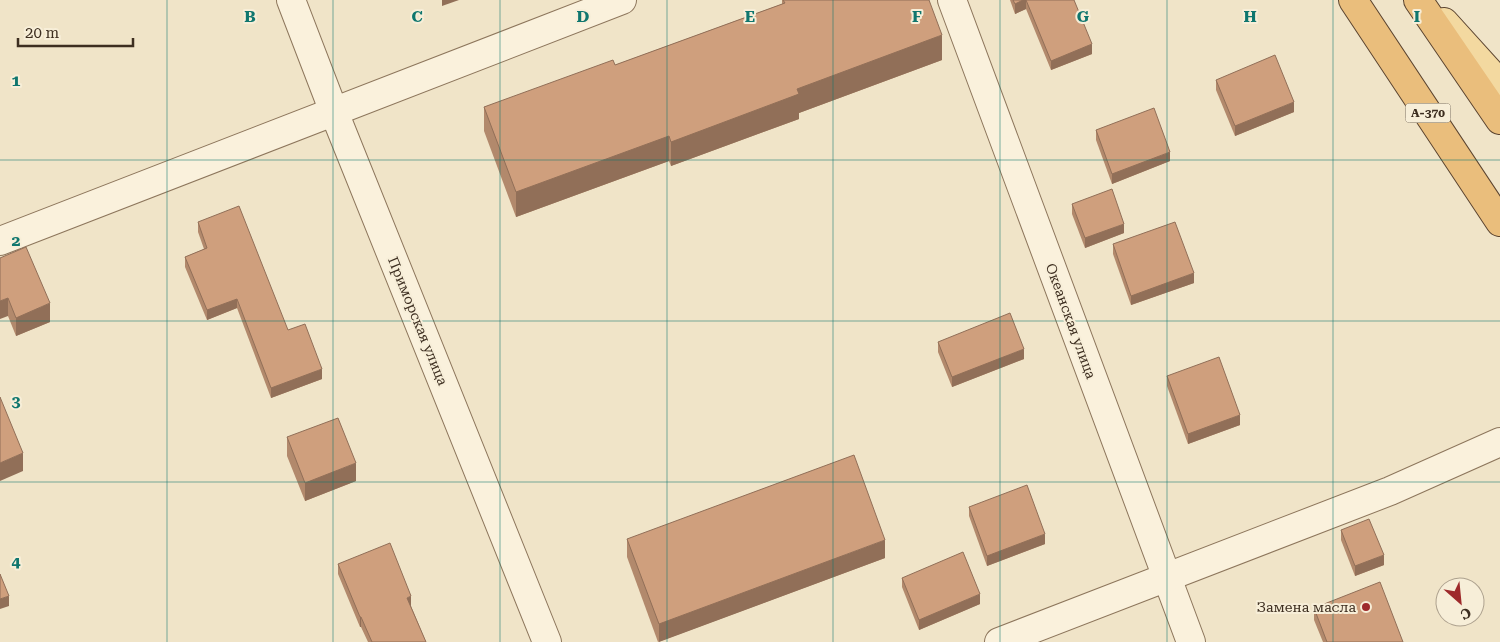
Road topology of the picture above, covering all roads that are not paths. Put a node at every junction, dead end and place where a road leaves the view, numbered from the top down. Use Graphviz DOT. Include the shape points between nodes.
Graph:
graph roads {
  1 [pos="291,0"];
  2 [pos="622,0"];
  3 [pos="952,0"];
  4 [pos="1353,0"];
  5 [pos="1418,0"];
  6 [pos="1424,0"];
  7 [pos="1500,84"];
  8 [pos="334,112"];
  9 [pos="1500,120"];
  10 [pos="1500,222"];
  11 [pos="0,241"];
  12 [pos="1500,442"];
  13 [pos="1166,577"];
  14 [pos="547,642"];
  15 [pos="999,642"];
  16 [pos="1191,642"];
  1 -- 8 [label="street, Приморская улица"];
  2 -- 8 [label="street"];
  3 -- 13 [label="street, Океанская улица"];
  4 -- 10 [label="highway, А-370"];
  5 -- 9 [label="highway"];
  6 -- 7 [label="main road"];
  8 -- 11 [label="street"];
  8 -- 14 [label="street, Приморская улица"];
  12 -- 13 [label="street" via="1390,491"];
  13 -- 15 [label="street"];
  13 -- 16 [label="street, Океанская улица"];
}
